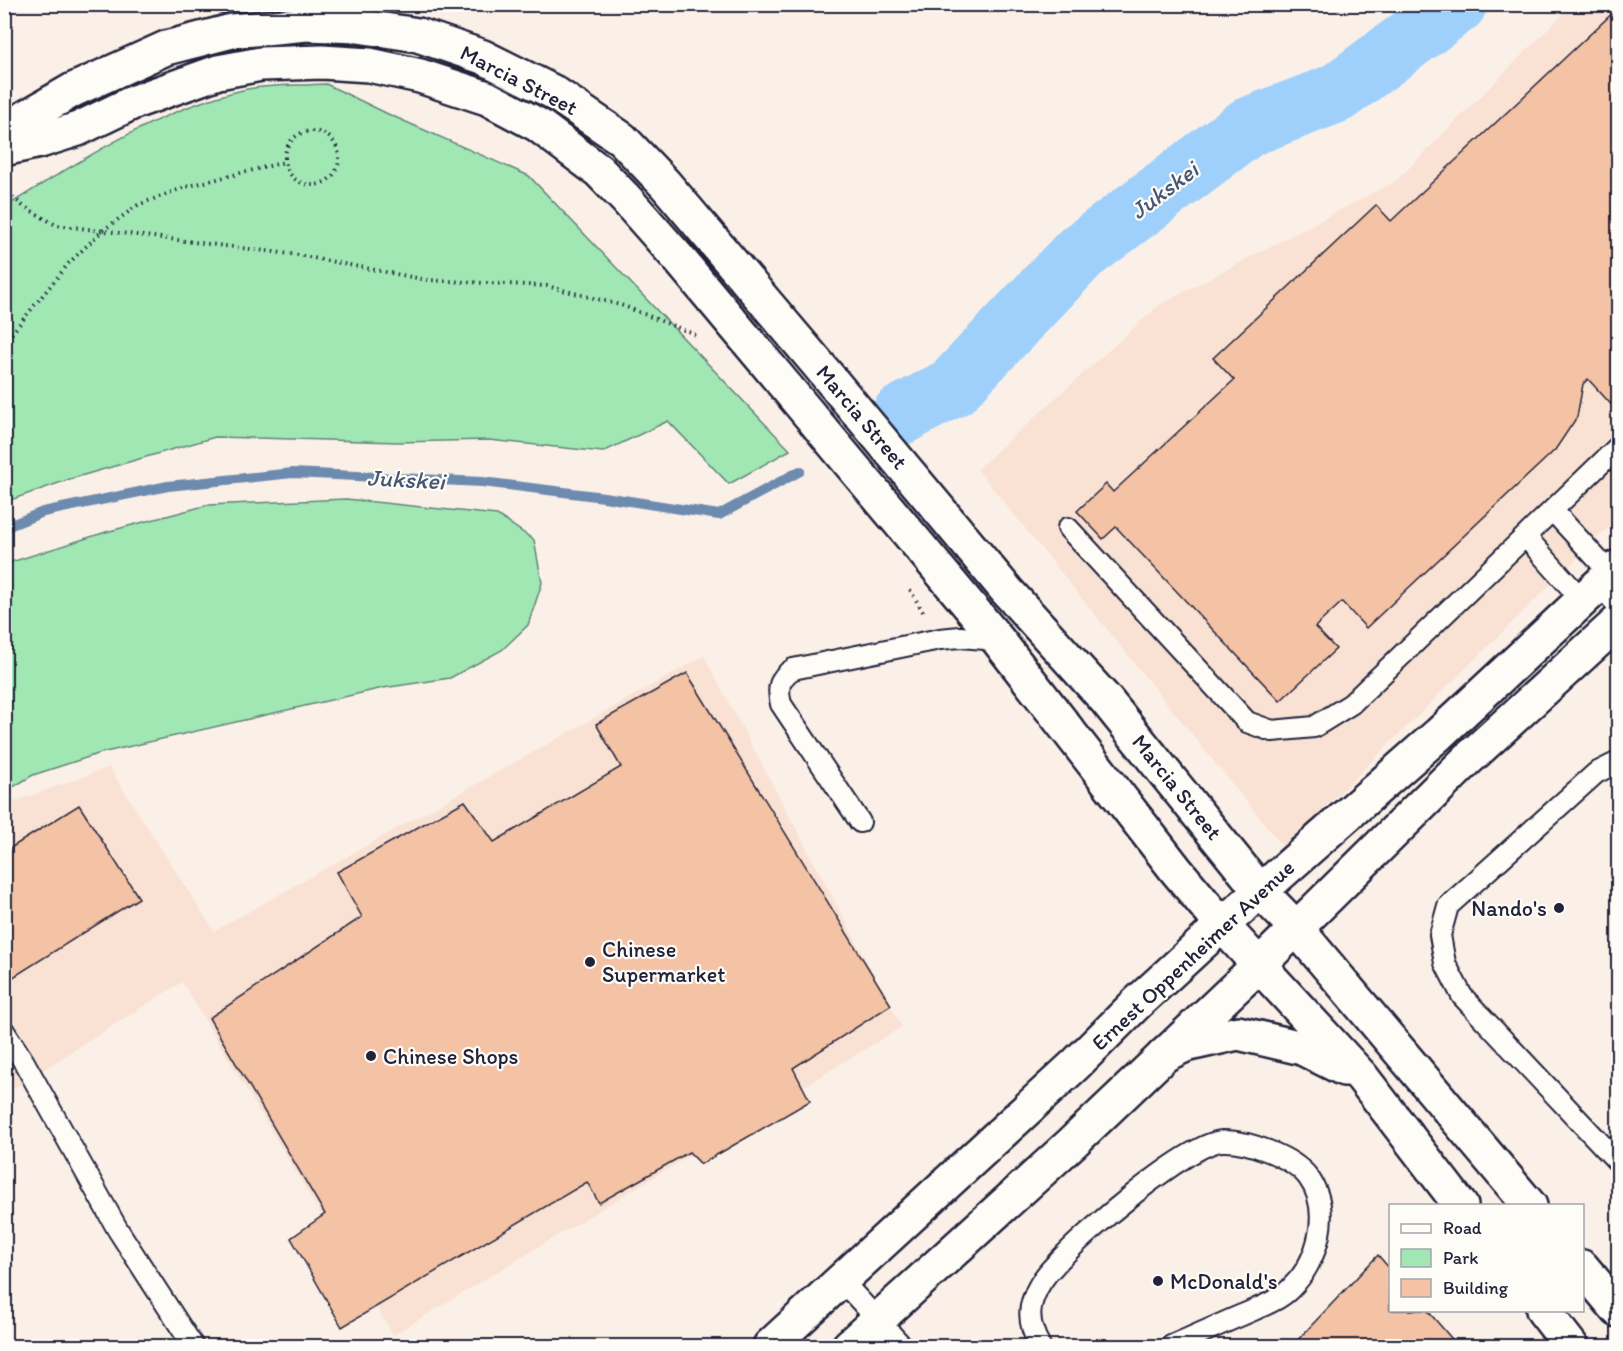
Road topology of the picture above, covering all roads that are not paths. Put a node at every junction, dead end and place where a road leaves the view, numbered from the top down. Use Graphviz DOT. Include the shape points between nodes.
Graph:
graph roads {
  1 [pos="4,130"];
  2 [pos="4,149"];
  3 [pos="1618,447"];
  4 [pos="1553,511"];
  5 [pos="1068,528"];
  6 [pos="1526,537"];
  7 [pos="1606,586"];
  8 [pos="1618,622"];
  9 [pos="998,640"];
  10 [pos="1618,762"];
  11 [pos="860,822"];
  12 [pos="1261,892"];
  13 [pos="1222,925"];
  14 [pos="1296,928"];
  15 [pos="1258,966"];
  16 [pos="4,1031"];
  17 [pos="1164,1055"];
  18 [pos="1362,1077"];
  19 [pos="1618,1162"];
  20 [pos="1459,1204"];
  21 [pos="1528,1204"];
  22 [pos="1584,1269"];
  23 [pos="841,1280"];
  24 [pos="1618,1310"];
  25 [pos="1544,1312"];
  26 [pos="877,1321"];
  27 [pos="193,1347"];
  28 [pos="770,1347"];
  29 [pos="849,1347"];
  30 [pos="902,1347"];
  31 [pos="1040,1347"];
  32 [pos="1171,1347"];
  33 [pos="1571,1347"];
  1 -- 12 [label="main road, Marcia Street" via="73,90 166,48 232,31 307,24 418,34 483,57 553,92 622,139 665,184 1007,591 1106,700"];
  2 -- 9 [label="main road, Marcia Street" via="78,129 134,102 218,72 261,64 369,65 420,76 487,98 538,125 599,171 626,198"];
  3 -- 4 [label="lane"];
  4 -- 6 [label="lane"];
  4 -- 7 [label="lane"];
  5 -- 6 [label="lane" via="1247,723 1272,731 1314,727 1351,704"];
  6 -- 7 [label="lane"];
  7 -- 12 [label="main road, Ernest Oppenheimer Avenue"];
  8 -- 14 [label="main road" via="1467,760"];
  9 -- 11 [label="lane" via="940,639 793,669 782,679 778,692 782,704"];
  9 -- 13 [label="main road, Marcia Street"];
  10 -- 19 [label="lane" via="1596,773 1448,906 1440,935 1445,963 1462,996"];
  12 -- 13 [label="main road, Ernest Oppenheimer Avenue"];
  12 -- 14 [label="main road, Marcia Street"];
  13 -- 15 [label="main road, Marcia Street"];
  13 -- 23 [label="main road, Ernest Oppenheimer Avenue"];
  14 -- 15 [label="main road"];
  14 -- 21 [label="main road, Marcia Street"];
  15 -- 17 [label="main road"];
  15 -- 18 [label="main road, Marcia Street"];
  16 -- 27 [label="lane" via="118,1230"];
  17 -- 18 [label="main road" via="1185,1045 1238,1033 1302,1048"];
  17 -- 26 [label="main road"];
  18 -- 20 [label="main road, Marcia Street"];
  22 -- 24 [label="main road"];
  23 -- 26 [label="lane"];
  23 -- 28 [label="main road, Ernest Oppenheimer Avenue"];
  25 -- 33 [label="main road"];
  26 -- 29 [label="main road"];
  26 -- 30 [label="lane"];
  31 -- 32 [label="lane" via="1030,1321 1036,1290 1055,1264 1150,1182 1201,1146 1221,1141 1266,1150 1292,1164 1308,1176 1321,1211 1313,1256 1304,1275 1288,1292 1264,1305"];
}
